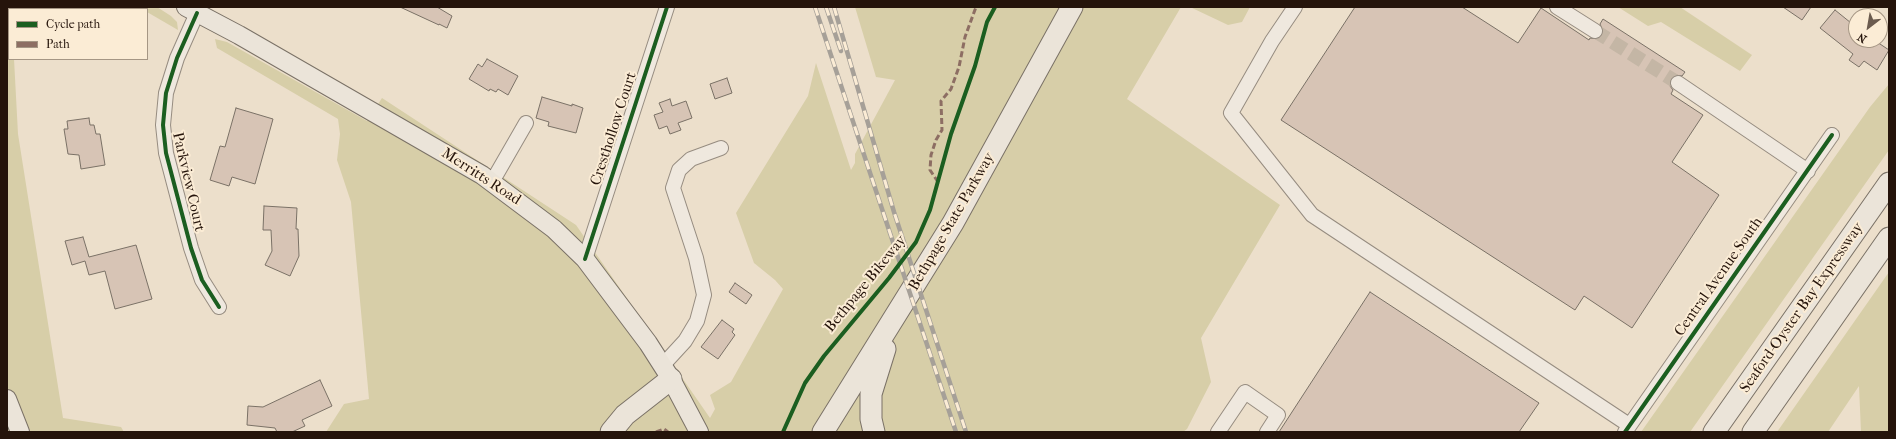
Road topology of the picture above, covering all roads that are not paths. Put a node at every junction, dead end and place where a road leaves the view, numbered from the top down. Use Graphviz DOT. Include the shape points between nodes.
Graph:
graph roads {
  1 [pos="667,7"];
  2 [pos="1072,7"];
  3 [pos="1295,7"];
  4 [pos="1557,7"];
  5 [pos="191,10"];
  6 [pos="1595,31"];
  7 [pos="1678,83"];
  8 [pos="526,123"];
  9 [pos="1832,135"];
  10 [pos="721,148"];
  11 [pos="1808,171"];
  12 [pos="492,182"];
  13 [pos="1889,183"];
  14 [pos="1889,238"];
  15 [pos="585,259"];
  16 [pos="219,307"];
  17 [pos="899,311"];
  18 [pos="666,372"];
  19 [pos="7,399"];
  20 [pos="1627,428"];
  21 [pos="20,432"];
  22 [pos="611,432"];
  23 [pos="699,432"];
  24 [pos="822,432"];
  25 [pos="874,432"];
  26 [pos="1218,432"];
  27 [pos="1267,432"];
  28 [pos="1714,432"];
  29 [pos="1753,432"];
  1 -- 15 [label="street, Cresthollow Court"];
  2 -- 17 [label="highway, Bethpage State Parkway" via="989,160"];
  3 -- 20 [label="street" via="1272,41 1231,113 1235,119 1312,214"];
  4 -- 6 [label="street"];
  5 -- 12 [label="main road, Merritts Road" via="438,148"];
  5 -- 16 [label="street, Parkview Court" via="166,94 163,125 166,154 191,248 202,280"];
  7 -- 11 [label="street"];
  8 -- 12 [label="street"];
  9 -- 11 [label="street, Central Avenue South"];
  10 -- 18 [label="street" via="691,159 679,170 673,188 696,258 704,295 697,321"];
  11 -- 20 [label="street, Central Avenue South"];
  12 -- 15 [label="main road, Merritts Road" via="554,229"];
  13 -- 28 [label="highway, Seaford-Oyster Bay Expressway"];
  14 -- 29 [label="highway, Seaford-Oyster Bay Expressway"];
  15 -- 18 [label="main road, Merritts Road"];
  17 -- 24 [label="highway, Bethpage State Parkway"];
  17 -- 25 [label="highway" via="871,394"];
  18 -- 22 [label="highway"];
  18 -- 23 [label="main road, Merritts Road"];
  19 -- 21 [label="main road"];
  26 -- 27 [label="street" via="1245,392 1278,415"];
}
